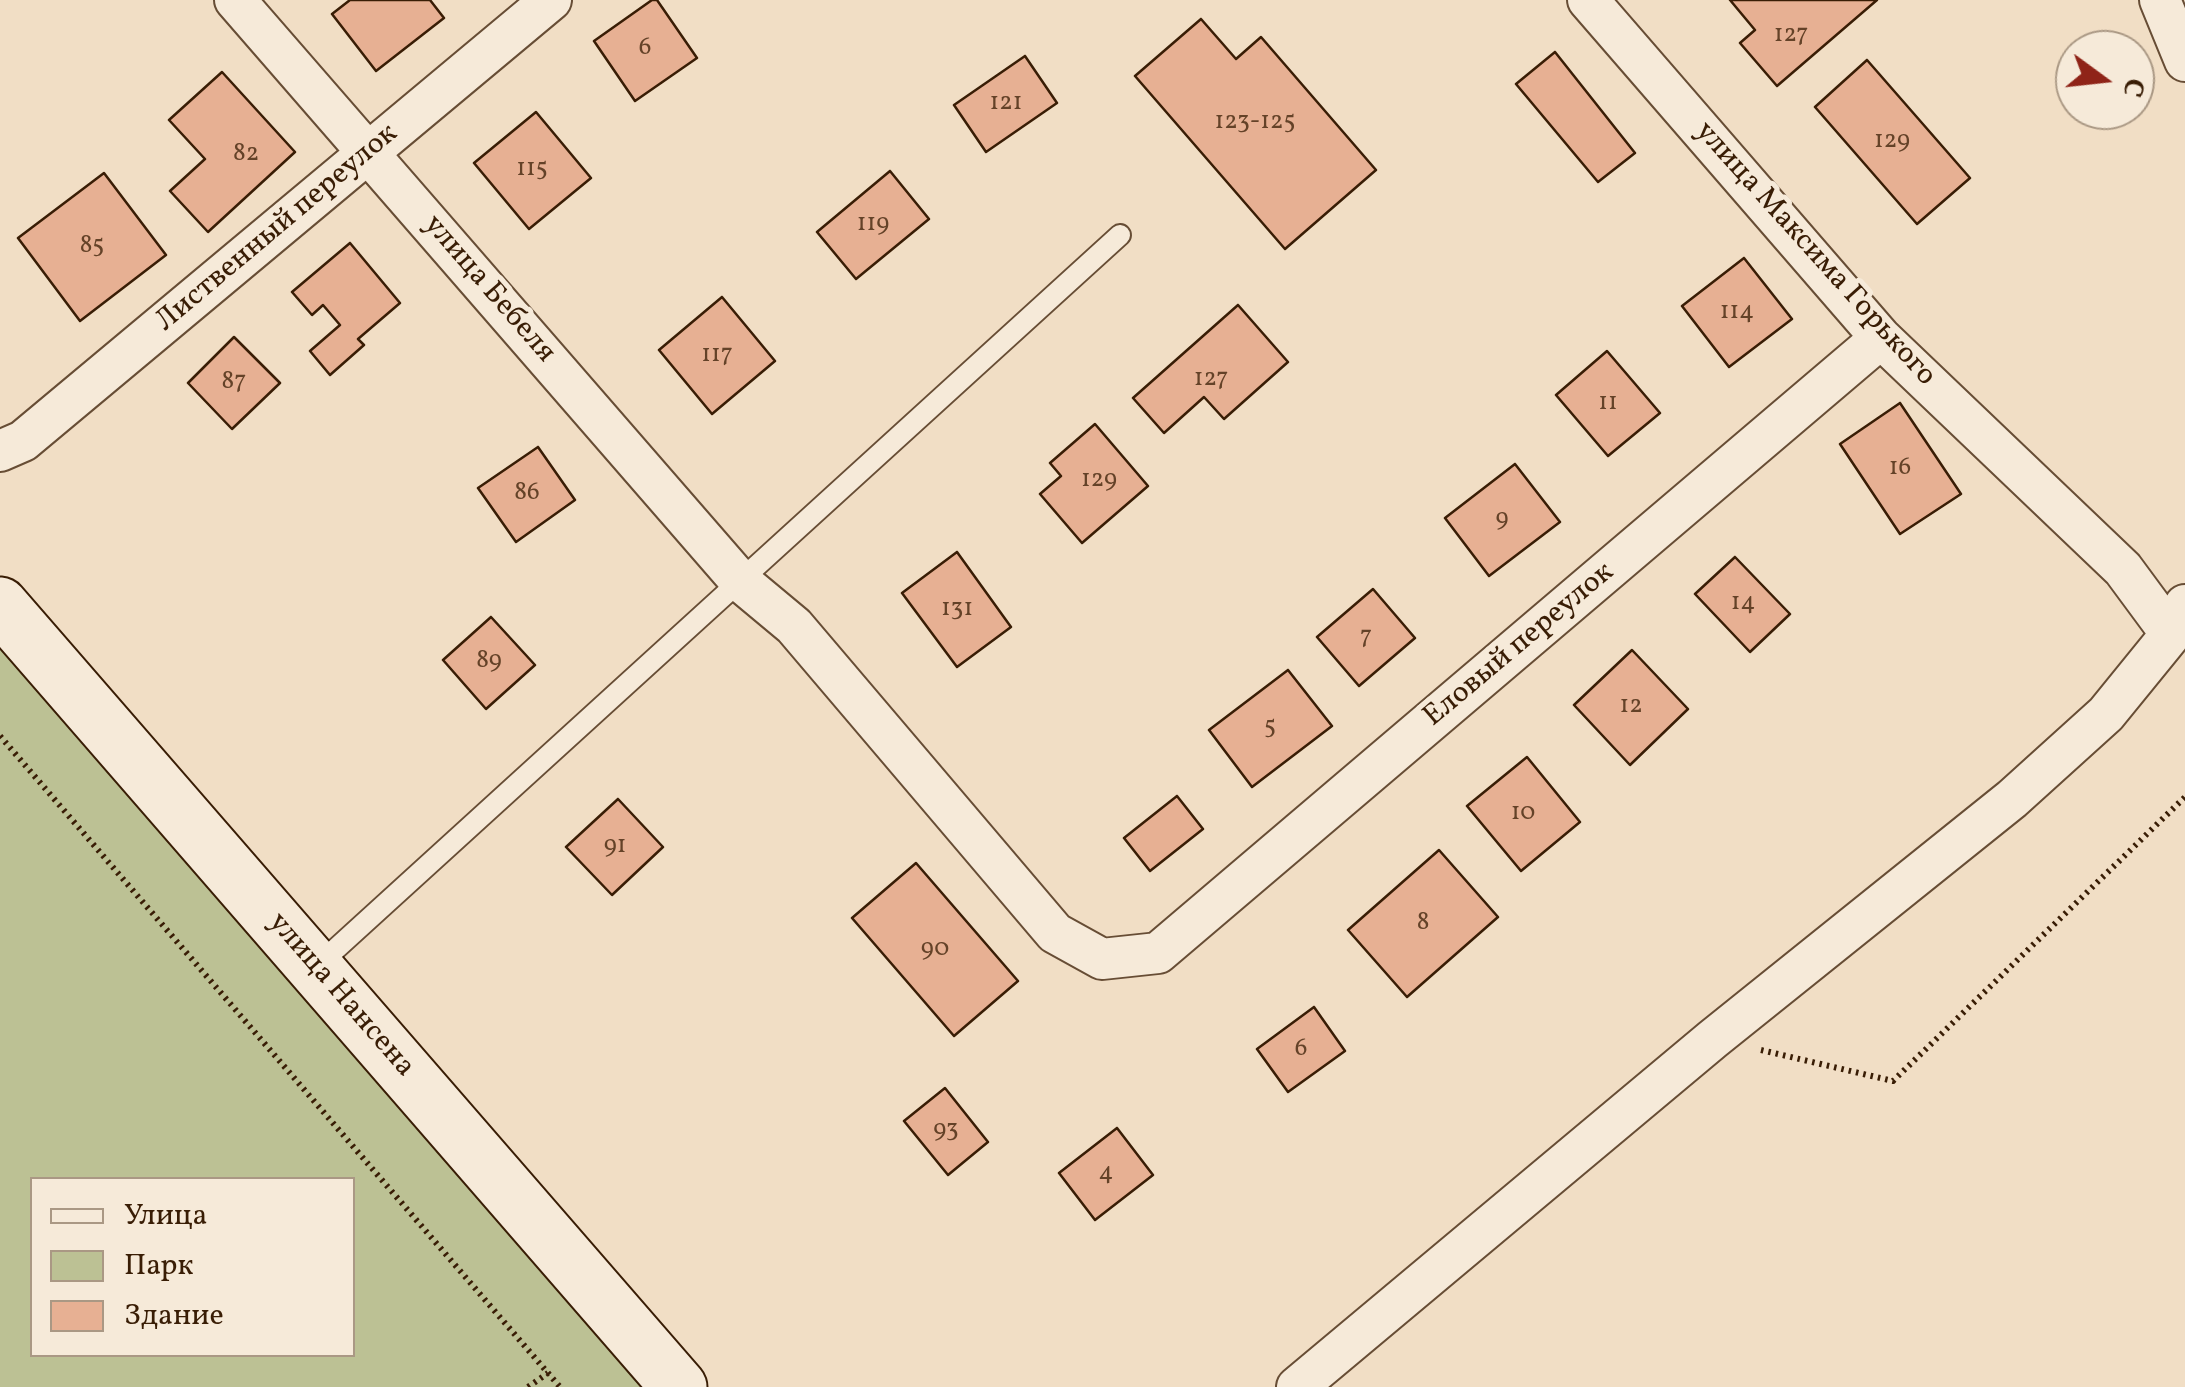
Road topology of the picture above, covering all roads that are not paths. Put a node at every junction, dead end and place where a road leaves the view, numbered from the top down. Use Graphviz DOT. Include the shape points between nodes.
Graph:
graph roads {
  1 [pos="235,0"];
  2 [pos="552,0"];
  3 [pos="1588,0"];
  4 [pos="2160,0"];
  5 [pos="2185,61"];
  6 [pos="368,153"];
  7 [pos="1120,235"];
  8 [pos="1881,338"];
  9 [pos="0,451"];
  10 [pos="740,581"];
  11 [pos="0,605"];
  12 [pos="2178,620"];
  13 [pos="1158,953"];
  14 [pos="315,968"];
  15 [pos="679,1387"];
  16 [pos="1298,1387"];
  1 -- 6 [label="street, улица Бебеля"];
  2 -- 6 [label="street, Лиственный переулок"];
  3 -- 8 [label="street, улица Максима Горького"];
  4 -- 5 [label="street"];
  6 -- 9 [label="street, Лиственный переулок" via="23,441"];
  6 -- 10 [label="street, улица Бебеля"];
  7 -- 10 [label="lane"];
  8 -- 12 [label="street, улица Максима Горького"];
  8 -- 13 [label="street, Еловый переулок"];
  10 -- 13 [label="street, улица Бебеля" via="794,626 1055,933 1102,959"];
  10 -- 14 [label="lane"];
  11 -- 14 [label="main road, улица Нансена"];
  12 -- 16 [label="street" via="2106,714 2012,799"];
  14 -- 15 [label="main road, улица Нансена"];
}
